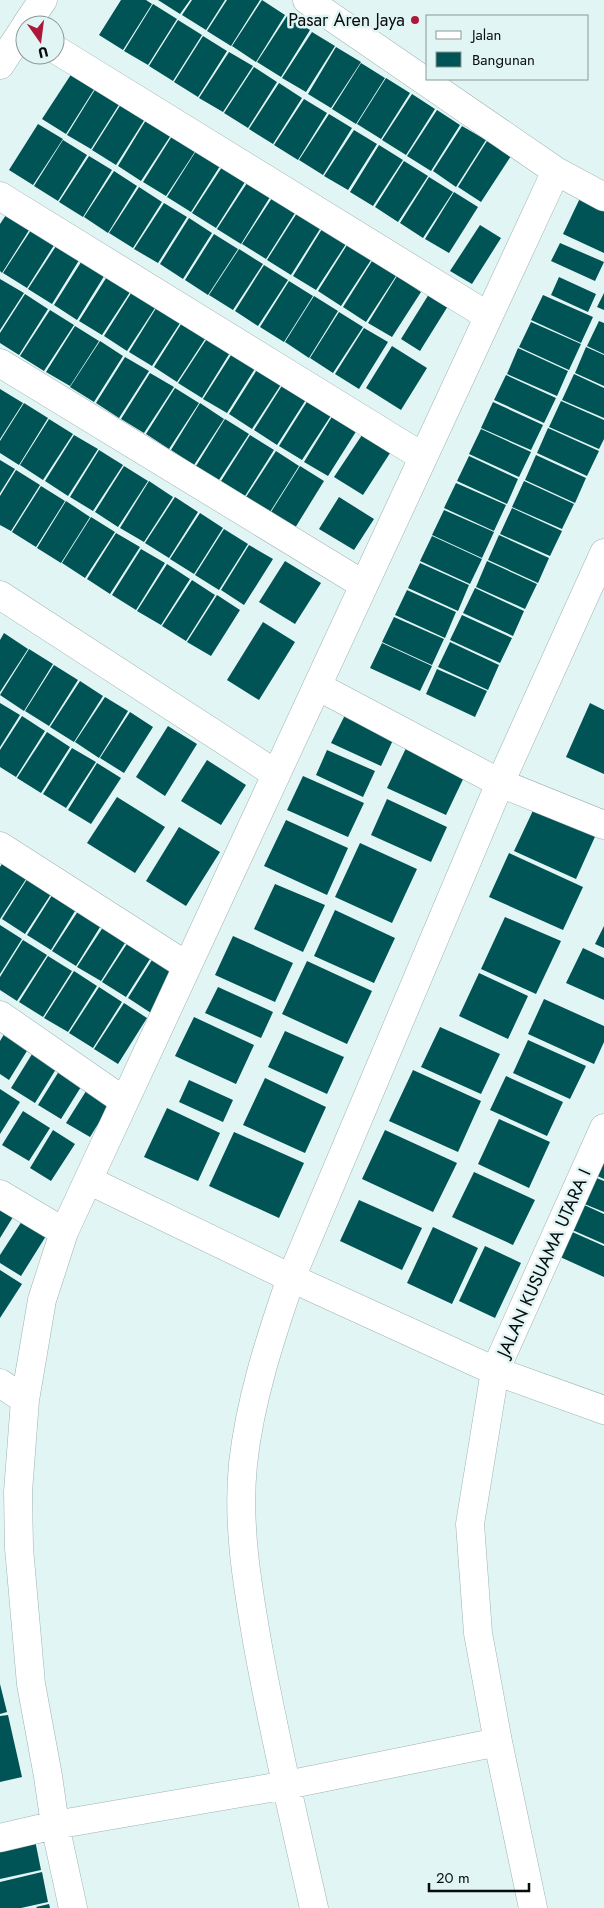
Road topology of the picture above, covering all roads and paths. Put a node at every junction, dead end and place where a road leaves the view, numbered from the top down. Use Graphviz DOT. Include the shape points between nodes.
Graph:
graph roads {
  1 [pos="42,0"];
  2 [pos="307,0"];
  3 [pos="33,15"];
  4 [pos="15,43"];
  5 [pos="65,55"];
  6 [pos="0,65"];
  7 [pos="556,171"];
  8 [pos="0,196"];
  9 [pos="604,197"];
  10 [pos="488,316"];
  11 [pos="0,363"];
  12 [pos="423,457"];
  13 [pos="604,553"];
  14 [pos="364,585"];
  15 [pos="0,595"];
  16 [pos="317,686"];
  17 [pos="276,774"];
  18 [pos="500,783"];
  19 [pos="604,825"];
  20 [pos="0,846"];
  21 [pos="187,966"];
  22 [pos="0,1015"];
  23 [pos="124,1101"];
  24 [pos="604,1128"];
  25 [pos="88,1180"];
  26 [pos="0,1194"];
  27 [pos="64,1232"];
  28 [pos="291,1278"];
  29 [pos="495,1371"];
  30 [pos="0,1383"];
  31 [pos="12,1403"];
  32 [pos="604,1410"];
  33 [pos="498,1742"];
  34 [pos="287,1785"];
  35 [pos="55,1825"];
  36 [pos="0,1838"];
  37 [pos="73,1908"];
  38 [pos="314,1908"];
  39 [pos="533,1908"];
  1 -- 3 [label="street"];
  2 -- 7 [label="street"];
  4 -- 6 [label="street"];
  5 -- 10 [label="street"];
  7 -- 9 [label="street"];
  7 -- 10 [label="street"];
  8 -- 12 [label="street"];
  10 -- 12 [label="street"];
  11 -- 14 [label="street"];
  12 -- 14 [label="street"];
  13 -- 18 [label="street"];
  14 -- 16 [label="street"];
  15 -- 17 [label="street"];
  16 -- 17 [label="street"];
  16 -- 18 [label="street"];
  17 -- 21 [label="street"];
  18 -- 19 [label="street"];
  18 -- 28 [label="street"];
  20 -- 21 [label="street"];
  21 -- 23 [label="street"];
  22 -- 23 [label="street"];
  23 -- 25 [label="street"];
  24 -- 29 [label="street, JALAN KUSUAMA UTARA I"];
  25 -- 27 [label="street"];
  25 -- 28 [label="street"];
  26 -- 27 [label="street"];
  27 -- 31 [label="street"];
  28 -- 29 [label="street"];
  28 -- 34 [label="street" via="252,1406 243,1466 241,1531 267,1702"];
  29 -- 32 [label="street"];
  29 -- 33 [label="street, JALAN KUSUAMA UTARA I" via="470,1524 478,1633"];
  30 -- 31 [label="street"];
  31 -- 35 [label="street" via="24,1618 31,1684"];
  33 -- 34 [label="street"];
  33 -- 39 [label="street, JALAN KUSUAMA UTARA I"];
  34 -- 35 [label="street"];
  34 -- 38 [label="street"];
  35 -- 36 [label="street"];
  35 -- 37 [label="street"];
}
